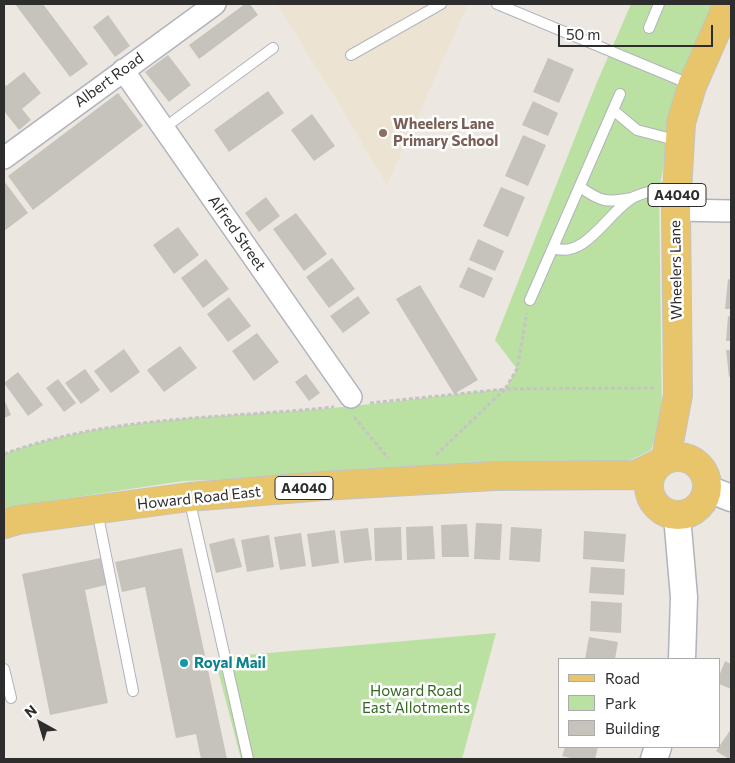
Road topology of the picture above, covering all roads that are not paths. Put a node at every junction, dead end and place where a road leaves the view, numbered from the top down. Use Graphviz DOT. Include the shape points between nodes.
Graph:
graph roads {
  1 [pos="215,4"];
  2 [pos="441,4"];
  3 [pos="497,4"];
  4 [pos="659,4"];
  5 [pos="725,5"];
  6 [pos="649,28"];
  7 [pos="273,48"];
  8 [pos="351,55"];
  9 [pos="122,70"];
  10 [pos="692,86"];
  11 [pos="620,94"];
  12 [pos="613,110"];
  13 [pos="164,128"];
  14 [pos="680,142"];
  15 [pos="4,158"];
  16 [pos="580,187"];
  17 [pos="677,197"];
  18 [pos="634,198"];
  19 [pos="731,211"];
  20 [pos="554,248"];
  21 [pos="530,300"];
  22 [pos="678,391"];
  23 [pos="348,401"];
  24 [pos="662,461"];
  25 [pos="698,464"];
  26 [pos="606,475"];
  27 [pos="720,494"];
  28 [pos="189,497"];
  29 [pos="97,510"];
  30 [pos="666,510"];
  31 [pos="4,524"];
  32 [pos="682,658"];
  33 [pos="4,669"];
  34 [pos="133,691"];
  35 [pos="11,698"];
  36 [pos="248,759"];
  1 -- 9 [label="street, Albert Road"];
  2 -- 8 [label="lane"];
  3 -- 10 [label="lane"];
  4 -- 6 [label="lane"];
  5 -- 10 [label="main road, Wheelers Lane / A4040"];
  7 -- 13 [label="lane"];
  9 -- 13 [label="street, Alfred Street"];
  9 -- 15 [label="street, Albert Road"];
  10 -- 14 [label="main road, Wheelers Lane / A4040" via="681,123"];
  11 -- 12 [label="lane"];
  12 -- 14 [label="lane" via="637,130"];
  12 -- 16 [label="lane"];
  13 -- 23 [label="street, Alfred Street"];
  14 -- 17 [label="main road, Wheelers Lane / A4040"];
  16 -- 18 [label="lane" via="596,199"];
  16 -- 20 [label="lane"];
  17 -- 18 [label="lane"];
  17 -- 19 [label="street"];
  17 -- 22 [label="main road, Wheelers Lane / A4040"];
  18 -- 20 [label="lane" via="578,247 562,251"];
  20 -- 21 [label="lane"];
  22 -- 24 [label="main road, Wheelers Lane / A4040"];
  22 -- 25 [label="main road, Wheelers Lane / A4040"];
  24 -- 25 [label="main road" via="685,457"];
  24 -- 26 [label="main road, Howard Road East / A4040" via="636,475"];
  24 -- 30 [label="main road" via="650,476 649,490"];
  25 -- 27 [label="main road"];
  26 -- 28 [label="main road, Howard Road East / A4040" via="495,476"];
  26 -- 30 [label="main road, Howard Road East / A4040" via="636,488"];
  27 -- 30 [label="main road" via="692,513"];
  28 -- 29 [label="main road, Howard Road East / A4040"];
  28 -- 36 [label="lane"];
  29 -- 31 [label="main road, Howard Road East / A4040"];
  29 -- 34 [label="lane"];
  30 -- 32 [label="street" via="684,597"];
  33 -- 35 [label="lane"];
}
